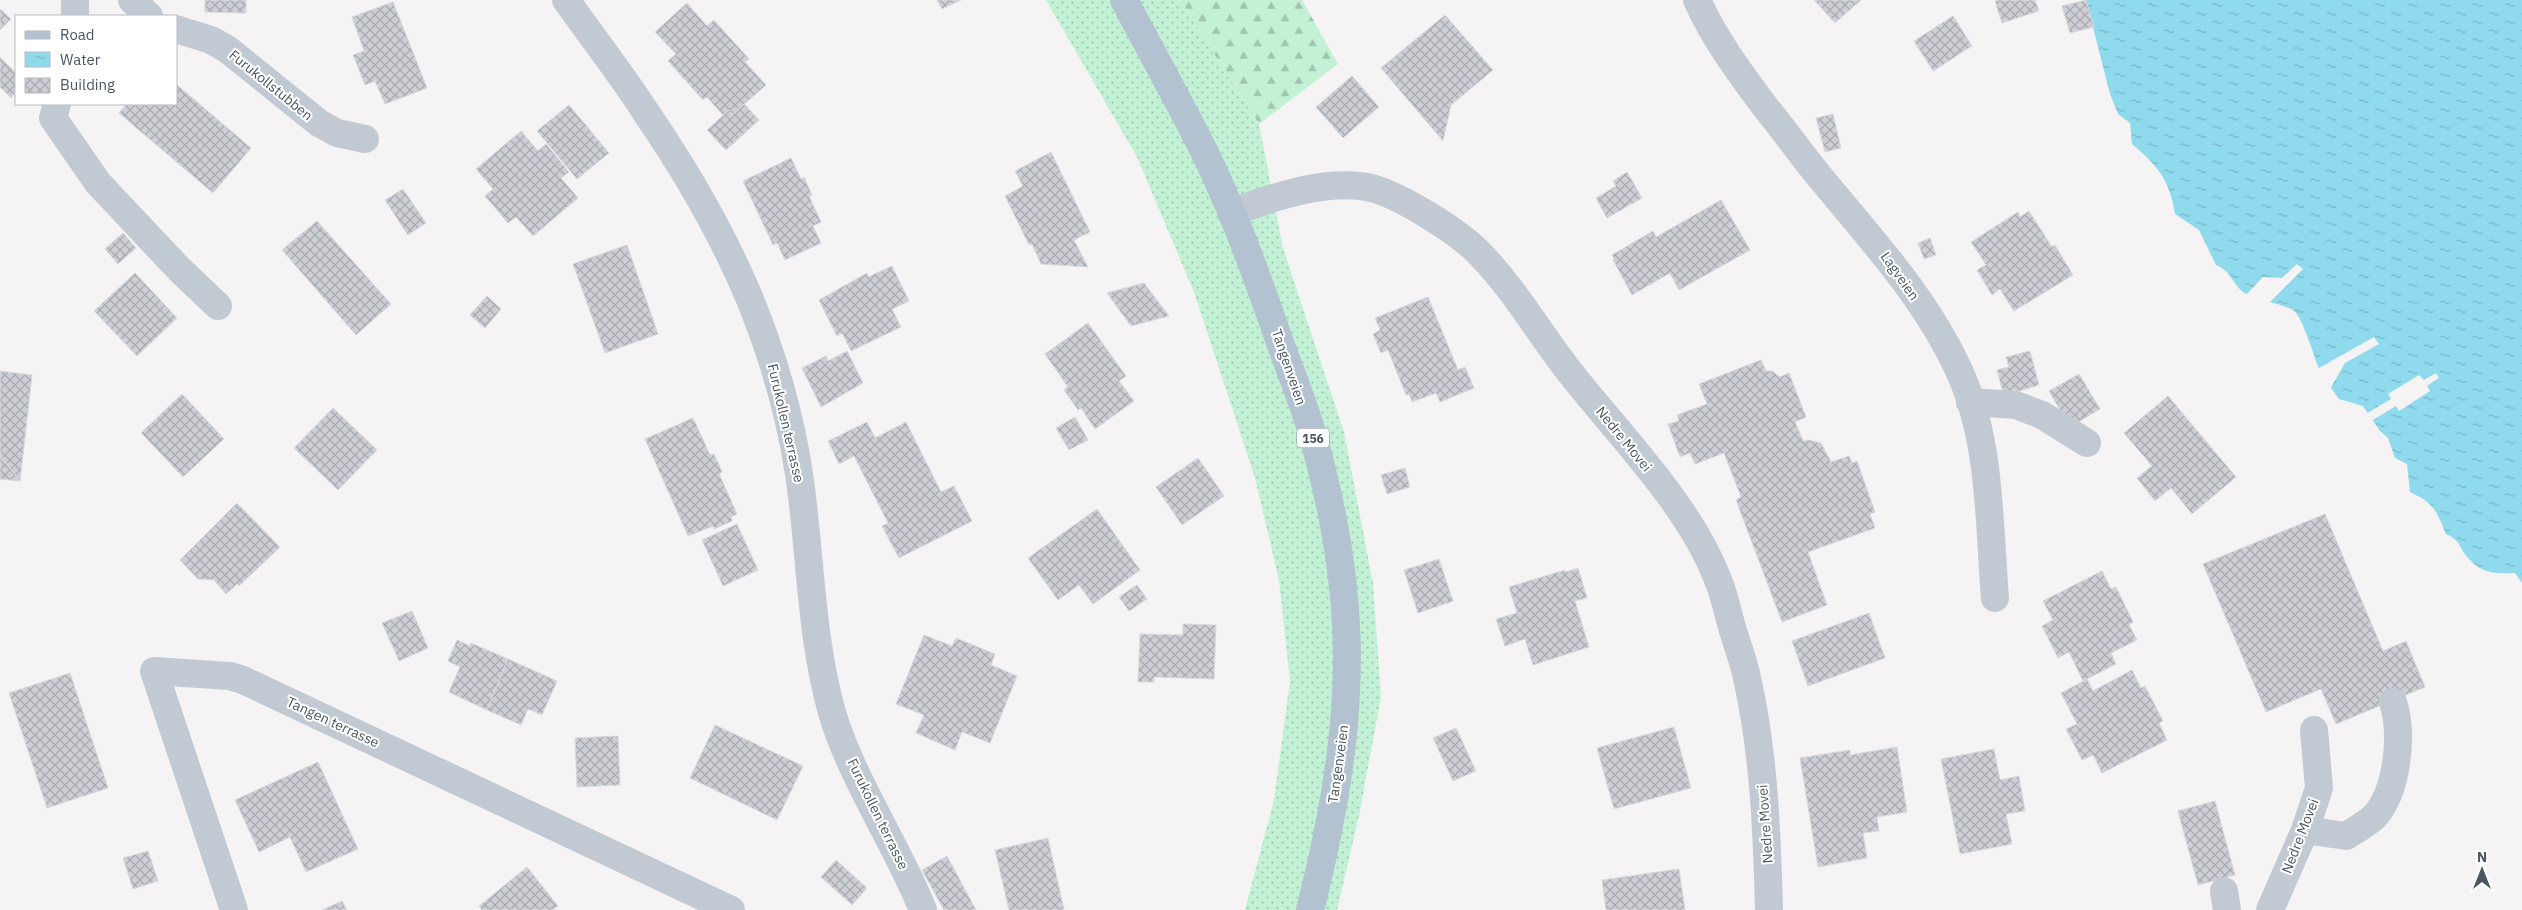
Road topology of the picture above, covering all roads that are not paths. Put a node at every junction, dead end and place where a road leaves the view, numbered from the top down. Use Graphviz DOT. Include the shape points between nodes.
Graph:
graph roads {
  1 [pos="75,0"];
  2 [pos="132,0"];
  3 [pos="566,0"];
  4 [pos="1124,0"];
  5 [pos="1697,0"];
  6 [pos="75,15"];
  7 [pos="148,15"];
  8 [pos="178,30"];
  9 [pos="55,111"];
  10 [pos="366,139"];
  11 [pos="1231,213"];
  12 [pos="218,306"];
  13 [pos="1970,402"];
  14 [pos="2087,443"];
  15 [pos="1995,598"];
  16 [pos="2393,702"];
  17 [pos="2314,730"];
  18 [pos="2305,830"];
  19 [pos="234,910"];
  20 [pos="731,910"];
  21 [pos="923,910"];
  22 [pos="1310,910"];
  23 [pos="1769,910"];
  24 [pos="2270,910"];
  1 -- 6 [label="street"];
  2 -- 7 [label="street"];
  3 -- 21 [label="street, Furukollen terrasse" via="679,163 749,297 777,375 795,453 817,638 833,714"];
  4 -- 11 [label="main road, Tangenveien / 156" via="1205,153"];
  5 -- 13 [label="street, Lagveien" via="1727,55 1818,175 1895,266 1951,354"];
  8 -- 10 [label="street, Furukollstubben" via="211,40 227,50 318,123 337,133"];
  9 -- 12 [label="street" via="98,183"];
  11 -- 22 [label="main road, Tangenveien / 156" via="1310,426 1339,558 1345,624 1346,691 1338,772"];
  11 -- 23 [label="street, Nedre Movei" via="1273,196 1317,188 1374,189 1412,207 1454,234 1478,252 1513,292 1564,365 1658,481 1695,535 1718,579 1746,676 1758,742 1766,818"];
  13 -- 14 [label="street" via="2016,406 2042,415"];
  13 -- 15 [label="street, Lagveien" via="1987,487"];
  16 -- 18 [label="street" via="2397,756 2392,787 2375,816 2346,836"];
  17 -- 18 [label="street, Nedre Movei" via="2318,788"];
  18 -- 24 [label="street, Nedre Movei"];
  19 -- 20 [label="street, Tangen terrasse" via="154,671 230,676 243,680"];
}
